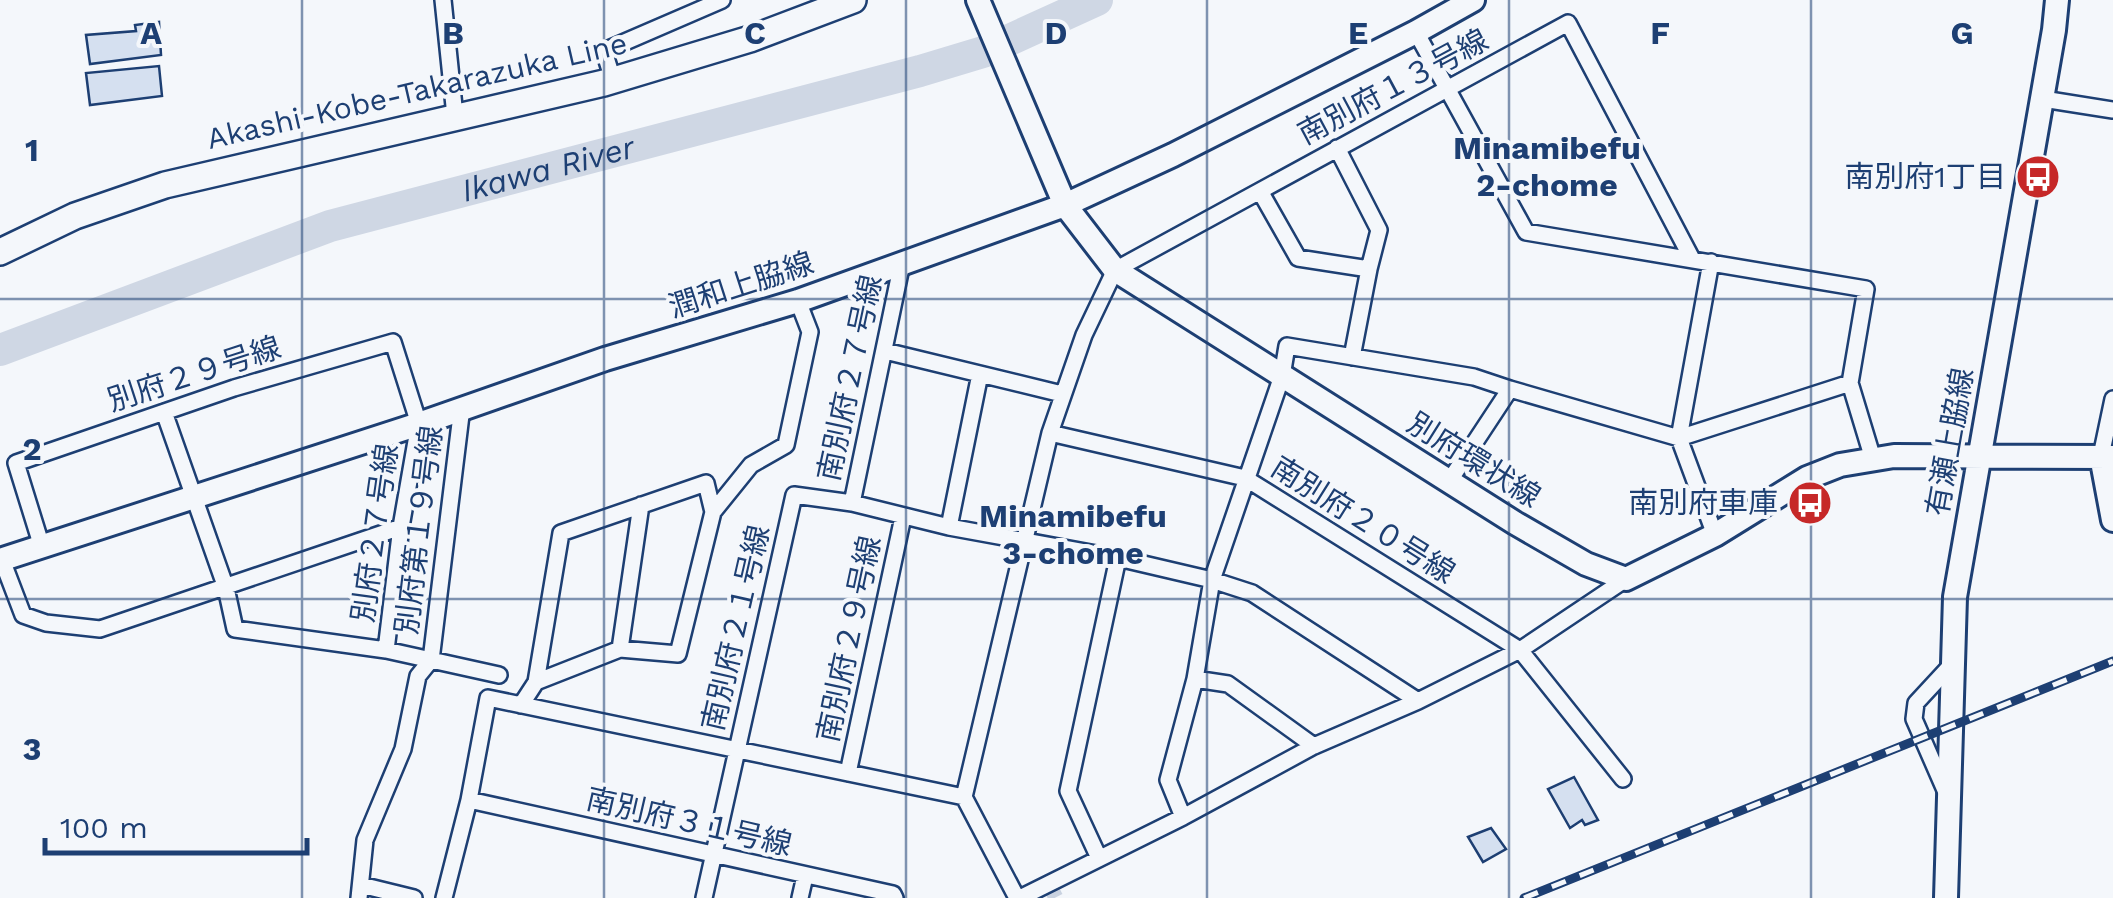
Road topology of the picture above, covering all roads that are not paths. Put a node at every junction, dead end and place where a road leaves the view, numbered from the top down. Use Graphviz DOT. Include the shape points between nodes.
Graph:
graph roads {
  1 [pos="443,0"];
  2 [pos="722,0"];
  3 [pos="852,0"];
  4 [pos="978,0"];
  5 [pos="1473,0"];
  6 [pos="2056,0"];
  7 [pos="1416,32"];
  8 [pos="613,80"];
  9 [pos="1446,90"];
  10 [pos="2042,98"];
  11 [pos="2113,110"];
  12 [pos="455,116"];
  13 [pos="1337,148"];
  14 [pos="1260,191"];
  15 [pos="1065,204"];
  16 [pos="0,252"];
  17 [pos="1692,259"];
  18 [pos="1711,262"];
  19 [pos="902,263"];
  20 [pos="1369,269"];
  21 [pos="1115,270"];
  22 [pos="798,301"];
  23 [pos="886,350"];
  24 [pos="1352,357"];
  25 [pos="980,374"];
  26 [pos="1282,376"];
  27 [pos="1850,382"];
  28 [pos="1510,389"];
  29 [pos="1062,394"];
  30 [pos="2113,400"];
  31 [pos="462,408"];
  32 [pos="164,412"];
  33 [pos="419,424"];
  34 [pos="1050,433"];
  35 [pos="1679,438"];
  36 [pos="2107,456"];
  37 [pos="1978,457"];
  38 [pos="1874,459"];
  39 [pos="1245,478"];
  40 [pos="1450,480"];
  41 [pos="195,496"];
  42 [pos="852,504"];
  43 [pos="641,505"];
  44 [pos="713,512"];
  45 [pos="903,518"];
  46 [pos="2113,520"];
  47 [pos="401,527"];
  48 [pos="949,528"];
  49 [pos="1715,535"];
  50 [pos="1024,542"];
  51 [pos="42,547"];
  52 [pos="1118,558"];
  53 [pos="1,560"];
  54 [pos="1626,579"];
  55 [pos="1212,580"];
  56 [pos="226,588"];
  57 [pos="620,649"];
  58 [pos="386,650"];
  59 [pos="1520,650"];
  60 [pos="431,660"];
  61 [pos="1952,663"];
  62 [pos="500,675"];
  63 [pos="1195,679"];
  64 [pos="536,682"];
  65 [pos="1418,701"];
  66 [pos="521,704"];
  67 [pos="1314,746"];
  68 [pos="736,749"];
  69 [pos="848,773"];
  70 [pos="1622,780"];
  71 [pos="964,798"];
  72 [pos="1949,798"];
  73 [pos="469,800"];
  74 [pos="1183,817"];
  75 [pos="713,856"];
  76 [pos="1099,858"];
  77 [pos="805,876"];
  78 [pos="360,891"];
  79 [pos="414,898"];
  80 [pos="444,898"];
  81 [pos="704,898"];
  82 [pos="800,898"];
  83 [pos="895,898"];
  84 [pos="1018,898"];
  85 [pos="1946,898"];
  1 -- 12 [label="street"];
  2 -- 8 [label="street" via="604,51"];
  3 -- 8 [label="main road, Akashi-Kobe-Takarazuka Line"];
  4 -- 15 [label="street, 別府環状線"];
  5 -- 7 [label="street, 潤和上脇線"];
  6 -- 10 [label="street, 有瀬上脇線"];
  7 -- 9 [label="street"];
  7 -- 15 [label="street, 潤和上脇線"];
  8 -- 12 [label="main road, Akashi-Kobe-Takarazuka Line"];
  9 -- 13 [label="street, 南別府１３号線"];
  9 -- 17 [label="street" via="1526,232"];
  9 -- 17 [label="street, 南別府１３号線" via="1568,23"];
  10 -- 11 [label="street"];
  10 -- 37 [label="street, 有瀬上脇線"];
  12 -- 16 [label="main road, Akashi-Kobe-Takarazuka Line" via="165,185 74,216"];
  13 -- 14 [label="street, 南別府１３号線"];
  13 -- 20 [label="street" via="1380,230"];
  14 -- 20 [label="street" via="1298,258"];
  14 -- 21 [label="street, 南別府１３号線"];
  15 -- 19 [label="street, 潤和上脇線"];
  15 -- 21 [label="street, 別府環状線"];
  17 -- 18 [label="street"];
  18 -- 27 [label="street" via="1866,289"];
  18 -- 35 [label="street"];
  19 -- 22 [label="street, 潤和上脇線"];
  19 -- 23 [label="street, 南別府２７号線"];
  20 -- 24 [label="street"];
  21 -- 26 [label="street, 別府環状線"];
  21 -- 29 [label="street"];
  22 -- 31 [label="street, 潤和上脇線"];
  22 -- 44 [label="street" via="810,332 786,445 750,464"];
  23 -- 25 [label="street"];
  23 -- 42 [label="street, 南別府２７号線"];
  24 -- 26 [label="street" via="1287,346"];
  24 -- 28 [label="street"];
  25 -- 29 [label="street"];
  25 -- 48 [label="street"];
  26 -- 39 [label="street"];
  26 -- 40 [label="street, 別府環状線"];
  27 -- 35 [label="street"];
  27 -- 38 [label="street"];
  28 -- 35 [label="street"];
  28 -- 40 [label="street"];
  29 -- 34 [label="street"];
  30 -- 36 [label="street"];
  31 -- 33 [label="street, 潤和上脇線"];
  31 -- 60 [label="street, 別府第１９号線"];
  32 -- 33 [label="street, 別府２９号線" via="392,342"];
  32 -- 41 [label="street"];
  32 -- 51 [label="street, 別府２９号線" via="16,463"];
  33 -- 41 [label="street, 潤和上脇線"];
  33 -- 47 [label="street, 別府２７号線"];
  34 -- 39 [label="street, 南別府２０号線"];
  34 -- 50 [label="street"];
  35 -- 49 [label="street"];
  36 -- 37 [label="street"];
  36 -- 46 [label="street"];
  37 -- 38 [label="street"];
  37 -- 61 [label="street, 有瀬上脇線" via="1955,598"];
  38 -- 49 [label="street" via="1806,478"];
  39 -- 55 [label="street"];
  39 -- 59 [label="street, 南別府２０号線"];
  40 -- 54 [label="street, 別府環状線" via="1586,564"];
  41 -- 51 [label="street, 潤和上脇線"];
  41 -- 56 [label="street"];
  42 -- 45 [label="street, 南別府２１号線"];
  42 -- 68 [label="street, 南別府２１号線" via="794,494"];
  43 -- 44 [label="street" via="706,483"];
  43 -- 57 [label="street"];
  43 -- 64 [label="street" via="561,532"];
  44 -- 57 [label="street" via="678,654"];
  45 -- 48 [label="street, 南別府２１号線"];
  45 -- 69 [label="street, 南別府２９号線"];
  47 -- 56 [label="street"];
  47 -- 58 [label="street, 別府２７号線"];
  48 -- 50 [label="street, 南別府２１号線"];
  49 -- 54 [label="street"];
  50 -- 52 [label="street, 南別府２１号線"];
  50 -- 71 [label="street"];
  51 -- 53 [label="street, 潤和上脇線"];
  52 -- 55 [label="street, 南別府２１号線"];
  52 -- 76 [label="street" via="1068,791"];
  53 -- 56 [label="street" via="23,615 46,624 100,630"];
  54 -- 59 [label="street"];
  55 -- 63 [label="street"];
  55 -- 65 [label="street, 南別府２１号線" via="1252,593"];
  56 -- 58 [label="street" via="235,629"];
  57 -- 64 [label="street"];
  58 -- 60 [label="street"];
  59 -- 65 [label="street"];
  59 -- 70 [label="street, 南別府２０号線"];
  60 -- 62 [label="street"];
  60 -- 78 [label="street, 別府第１９号線" via="418,676 403,749 366,840"];
  61 -- 72 [label="street, 有瀬上脇線"];
  61 -- 72 [label="street" via="1916,703 1914,719"];
  63 -- 67 [label="street" via="1228,684"];
  63 -- 74 [label="street" via="1168,780"];
  64 -- 66 [label="street"];
  65 -- 67 [label="street"];
  66 -- 68 [label="street"];
  66 -- 73 [label="street" via="488,698"];
  67 -- 74 [label="street"];
  68 -- 69 [label="street"];
  68 -- 75 [label="street, 南別府２１号線"];
  69 -- 71 [label="street"];
  71 -- 84 [label="street"];
  72 -- 85 [label="street, 有瀬上脇線"];
  73 -- 75 [label="street, 南別府３１号線"];
  73 -- 80 [label="street"];
  74 -- 76 [label="street"];
  75 -- 77 [label="street, 南別府３１号線"];
  75 -- 81 [label="street, 南別府２１号線"];
  76 -- 84 [label="street"];
  77 -- 82 [label="street"];
  77 -- 83 [label="street, 南別府３１号線"];
  78 -- 79 [label="street"];
}
